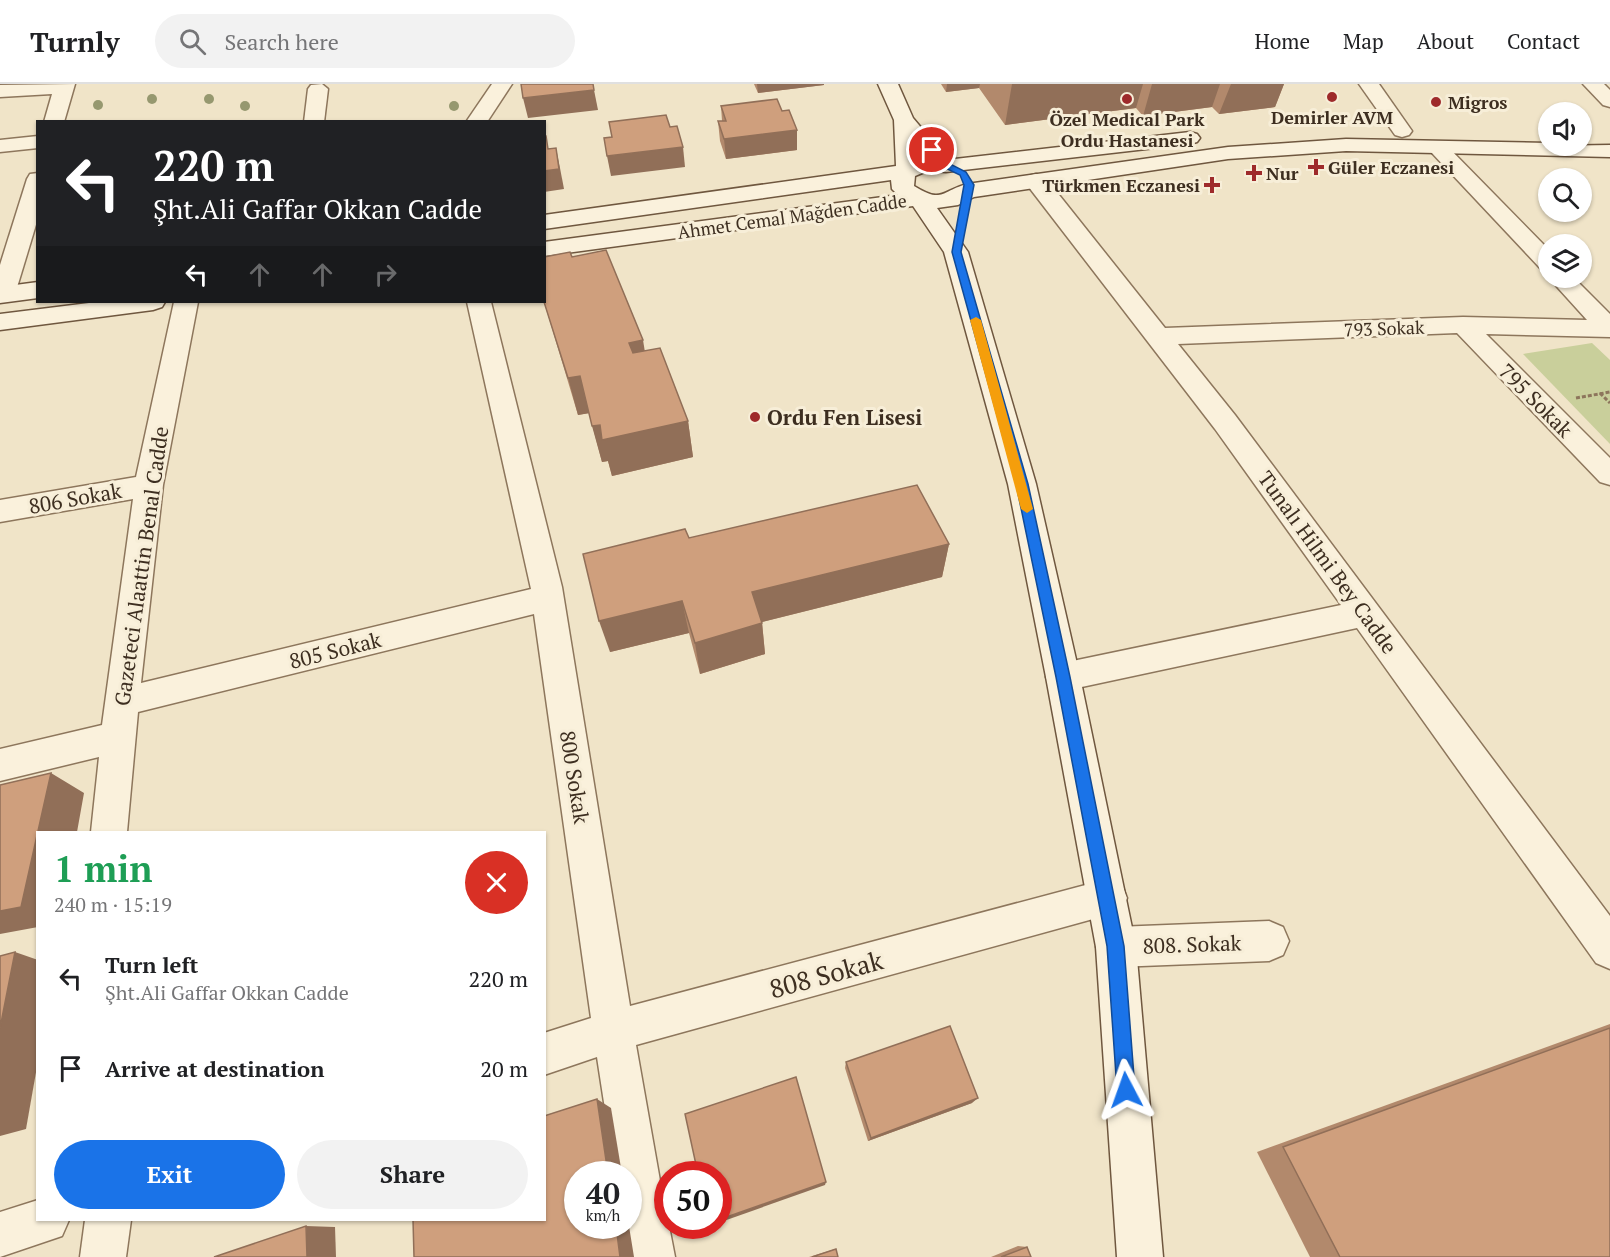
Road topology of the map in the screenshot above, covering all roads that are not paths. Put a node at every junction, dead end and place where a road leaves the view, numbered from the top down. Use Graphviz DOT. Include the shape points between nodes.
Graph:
graph roads {
  1 [pos="502,84"];
  2 [pos="888,84"];
  3 [pos="1369,84"];
  4 [pos="1593,84"];
  5 [pos="64,86"];
  6 [pos="318,89"];
  7 [pos="0,91"];
  8 [pos="1610,101"];
  9 [pos="55,120"];
  10 [pos="314,120"];
  11 [pos="477,120"];
  12 [pos="904,120"];
  13 [pos="1402,131"];
  14 [pos="1538,135"];
  15 [pos="1592,136"];
  16 [pos="1610,137"];
  17 [pos="36,142"];
  18 [pos="0,146"];
  19 [pos="1438,148"];
  20 [pos="1610,151"];
  21 [pos="946,165"];
  22 [pos="907,171"];
  23 [pos="1036,182"];
  24 [pos="36,185"];
  25 [pos="967,191"];
  26 [pos="919,199"];
  27 [pos="546,222"];
  28 [pos="546,249"];
  29 [pos="956,252"];
  30 [pos="1538,253"];
  31 [pos="1571,288"];
  32 [pos="36,290"];
  33 [pos="2,294"];
  34 [pos="145,303"];
  35 [pos="186,303"];
  36 [pos="478,303"];
  37 [pos="0,322"];
  38 [pos="1463,325"];
  39 [pos="1610,329"];
  40 [pos="1159,337"];
  41 [pos="1610,475"];
  42 [pos="149,485"];
  43 [pos="0,511"];
  44 [pos="548,598"];
  45 [pos="1365,613"];
  46 [pos="1063,677"];
  47 [pos="121,702"];
  48 [pos="117,737"];
  49 [pos="0,765"];
  50 [pos="110,831"];
  51 [pos="1108,898"];
  52 [pos="1605,935"];
  53 [pos="1269,941"];
  54 [pos="1116,946"];
  55 [pos="613,1031"];
  56 [pos="546,1053"];
  57 [pos="43,1221"];
  58 [pos="108,1221"];
  59 [pos="0,1235"];
  60 [pos="103,1257"];
  61 [pos="652,1257"];
  62 [pos="1140,1257"];
  1 -- 11 [label="street"];
  2 -- 12 [label="street"];
  3 -- 13 [label="street"];
  4 -- 8 [label="street"];
  5 -- 7 [label="street"];
  5 -- 9 [label="street"];
  6 -- 10 [label="street"];
  12 -- 21 [label="street"];
  12 -- 22 [label="street"];
  13 -- 14 [label="street, Ahmet Cemal Mağden Cadde"];
  13 -- 21 [label="street, Ahmet Cemal Mağden Cadde" via="1305,129"];
  15 -- 16 [label="street"];
  17 -- 18 [label="street"];
  19 -- 20 [label="street, Ahmet Cemal Mağden Cadde"];
  19 -- 23 [label="street, Ahmet Cemal Mağden Cadde" via="1346,145 1228,153"];
  19 -- 30 [label="street"];
  21 -- 22 [label="street, Ahmet Cemal Mağden Cadde" via="925,164"];
  21 -- 25 [label="street" via="963,174 969,185"];
  22 -- 26 [label="street" via="902,176 903,189"];
  22 -- 27 [label="street, Ahmet Cemal Mağden Cadde"];
  23 -- 25 [label="street, Ahmet Cemal Mağden Cadde"];
  23 -- 40 [label="street, Tunalı Hilmi Bey Cadde"];
  24 -- 33 [label="street"];
  25 -- 26 [label="street, Ahmet Cemal Mağden Cadde" via="942,202"];
  25 -- 29 [label="street"];
  26 -- 28 [label="street, Ahmet Cemal Mağden Cadde"];
  26 -- 29 [label="street"];
  29 -- 46 [label="street" via="1022,484"];
  31 -- 39 [label="street"];
  32 -- 33 [label="street"];
  34 -- 37 [label="street"];
  35 -- 42 [label="street, Gazeteci Alaattin Benal Cadde"];
  36 -- 44 [label="street, 800 Sokak"];
  38 -- 39 [label="street, 793 Sokak"];
  38 -- 40 [label="street, 793 Sokak"];
  38 -- 41 [label="street, 795 Sokak"];
  40 -- 45 [label="street, Tunalı Hilmi Bey Cadde"];
  42 -- 43 [label="street, 806 Sokak"];
  42 -- 47 [label="street, Gazeteci Alaattin Benal Cadde"];
  44 -- 47 [label="street, 805 Sokak"];
  44 -- 55 [label="street, 800 Sokak"];
  45 -- 46 [label="street"];
  45 -- 52 [label="street, Tunalı Hilmi Bey Cadde"];
  46 -- 51 [label="street"];
  47 -- 48 [label="street, Gazeteci Alaattin Benal Cadde"];
  48 -- 49 [label="street"];
  48 -- 50 [label="street, Gazeteci Alaattin Benal Cadde"];
  51 -- 54 [label="street"];
  51 -- 55 [label="street, 808 Sokak"];
  53 -- 54 [label="street, 808. Sokak"];
  54 -- 62 [label="street"];
  55 -- 56 [label="street, 808 Sokak"];
  55 -- 61 [label="street, 800 Sokak"];
  57 -- 59 [label="street"];
  58 -- 60 [label="street"];
}
